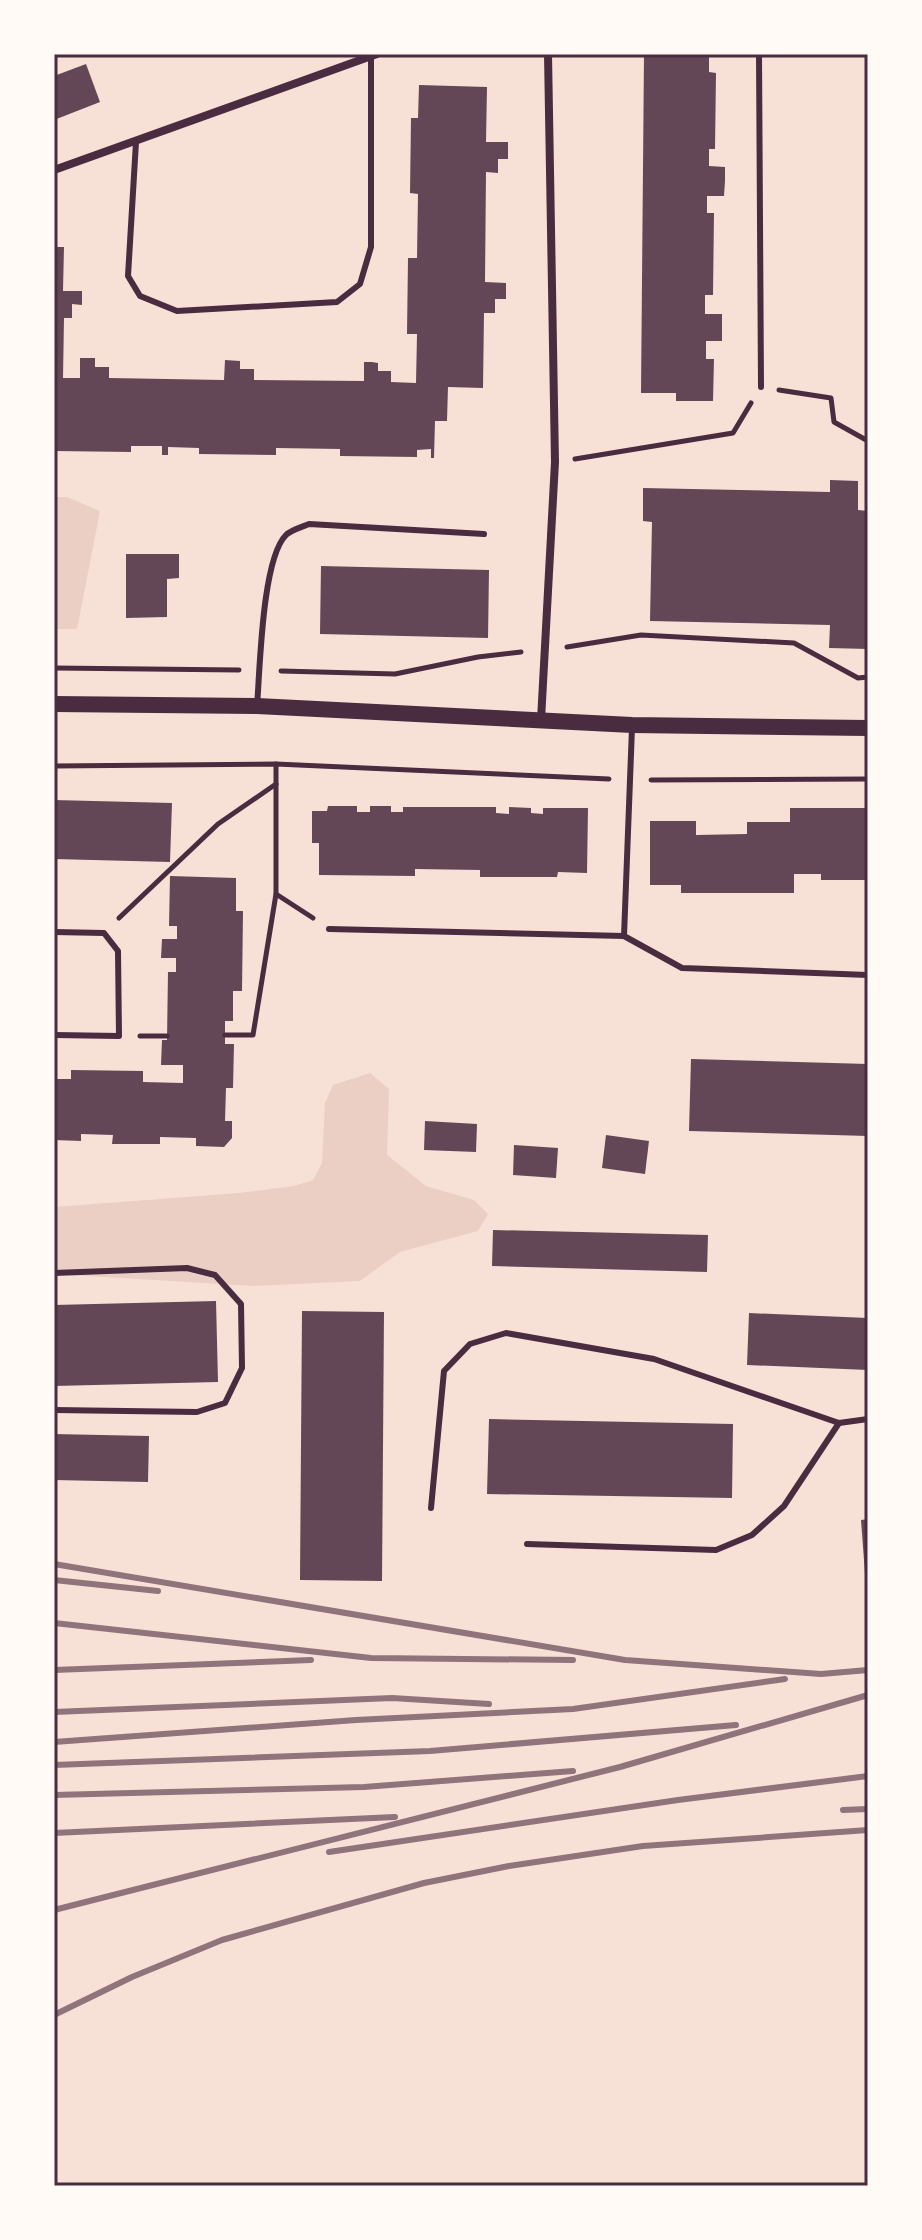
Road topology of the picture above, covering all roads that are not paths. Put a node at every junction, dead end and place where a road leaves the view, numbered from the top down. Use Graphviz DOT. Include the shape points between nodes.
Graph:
graph roads {
  1 [pos="548,54"];
  2 [pos="759,54"];
  3 [pos="374,55"];
  4 [pos="136,142"];
  5 [pos="54,170"];
  6 [pos="761,387"];
  7 [pos="484,534"];
  8 [pos="54,704"];
  9 [pos="257,706"];
  10 [pos="541,720"];
  11 [pos="632,725"];
  12 [pos="868,728"];
  13 [pos="329,929"];
  14 [pos="54,932"];
  15 [pos="624,936"];
  16 [pos="868,975"];
  17 [pos="54,1035"];
  18 [pos="54,1273"];
  19 [pos="54,1410"];
  20 [pos="868,1419"];
  21 [pos="839,1423"];
  22 [pos="431,1508"];
  23 [pos="527,1544"];
  1 -- 10 [label="street" via="555,462"];
  2 -- 6 [label="lane"];
  3 -- 4 [label="street"];
  3 -- 4 [label="lane" via="371,247 360,284 337,302 177,311 140,296 128,276"];
  4 -- 5 [label="street"];
  7 -- 9 [label="lane" via="309,524 287,533 273,556"];
  8 -- 9 [label="main road"];
  9 -- 10 [label="main road"];
  10 -- 11 [label="main road"];
  11 -- 12 [label="main road"];
  11 -- 15 [label="lane"];
  13 -- 15 [label="lane"];
  14 -- 17 [label="lane" via="104,933 118,951 119,1036"];
  15 -- 16 [label="lane" via="682,968"];
  18 -- 19 [label="lane" via="187,1268 215,1275 241,1304 242,1368 225,1403 197,1412"];
  20 -- 21 [label="lane"];
  21 -- 22 [label="lane" via="654,1359 506,1333 470,1344 444,1371"];
  21 -- 23 [label="lane" via="784,1506 752,1535 716,1550"];
}
